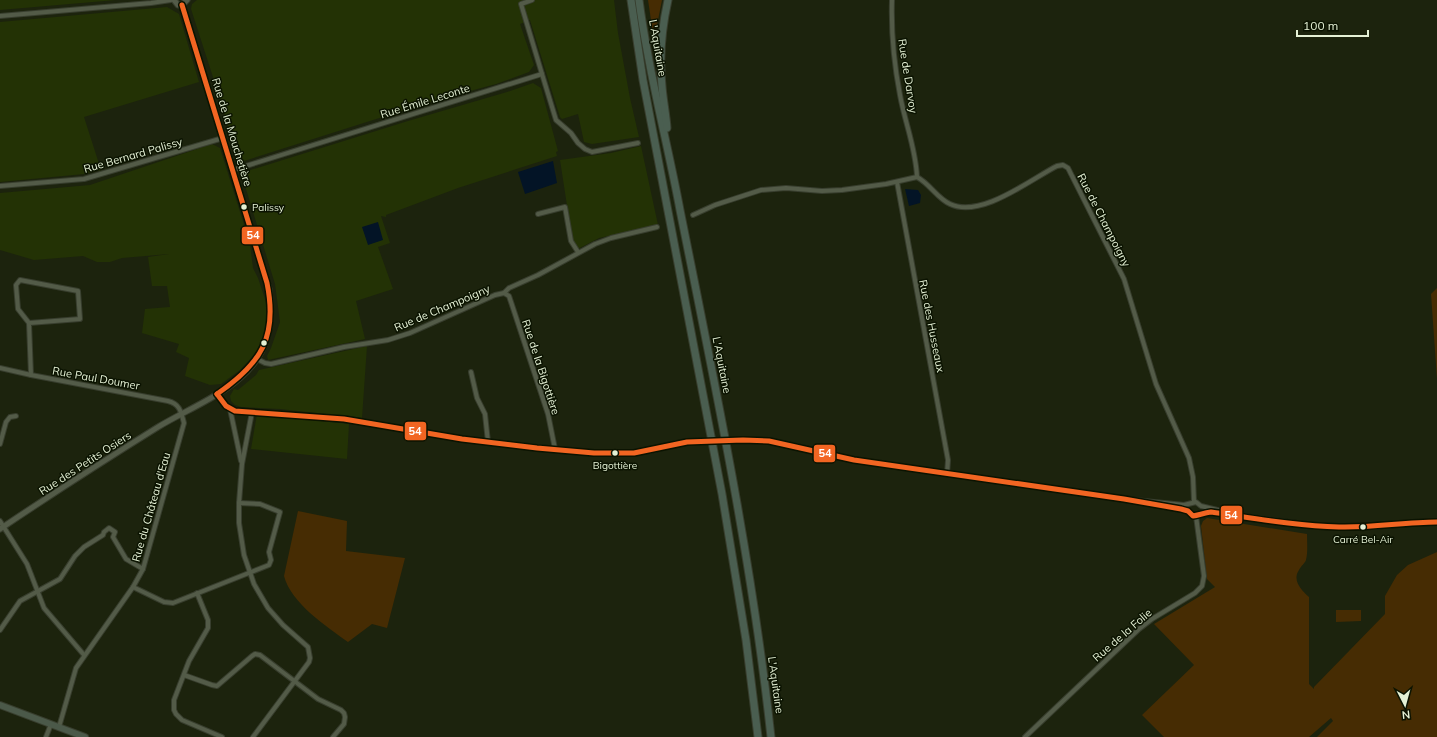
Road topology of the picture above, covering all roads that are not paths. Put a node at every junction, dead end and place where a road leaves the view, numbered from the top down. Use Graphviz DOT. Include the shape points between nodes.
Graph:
graph roads {
  1 [pos="172,0"];
  2 [pos="187,0"];
  3 [pos="532,0"];
  4 [pos="631,0"];
  5 [pos="639,0"];
  6 [pos="668,0"];
  7 [pos="892,0"];
  8 [pos="151,2"];
  9 [pos="182,5"];
  10 [pos="0,16"];
  11 [pos="542,74"];
  12 [pos="223,138"];
  13 [pos="638,143"];
  14 [pos="669,152"];
  15 [pos="233,170"];
  16 [pos="917,177"];
  17 [pos="897,182"];
  18 [pos="0,186"];
  19 [pos="538,214"];
  20 [pos="693,214"];
  21 [pos="657,227"];
  22 [pos="578,252"];
  23 [pos="504,294"];
  24 [pos="29,323"];
  25 [pos="257,359"];
  26 [pos="0,368"];
  27 [pos="471,372"];
  28 [pos="31,375"];
  29 [pos="217,394"];
  30 [pos="230,409"];
  31 [pos="252,412"];
  32 [pos="181,414"];
  33 [pos="16,416"];
  34 [pos="488,442"];
  35 [pos="0,444"];
  36 [pos="555,449"];
  37 [pos="242,464"];
  38 [pos="947,474"];
  39 [pos="1124,499"];
  40 [pos="1194,502"];
  41 [pos="239,503"];
  42 [pos="1189,505"];
  43 [pos="1201,506"];
  44 [pos="1188,511"];
  45 [pos="1201,513"];
  46 [pos="1238,515"];
  47 [pos="1196,516"];
  48 [pos="0,521"];
  49 [pos="1437,522"];
  50 [pos="2,528"];
  51 [pos="103,535"];
  52 [pos="113,537"];
  53 [pos="143,569"];
  54 [pos="250,573"];
  55 [pos="133,587"];
  56 [pos="37,592"];
  57 [pos="197,593"];
  58 [pos="0,630"];
  59 [pos="84,655"];
  60 [pos="184,675"];
  61 [pos="296,680"];
  62 [pos="0,705"];
  63 [pos="51,724"];
  64 [pos="59,727"];
  65 [pos="46,737"];
  66 [pos="84,737"];
  67 [pos="222,737"];
  68 [pos="253,737"];
  69 [pos="334,737"];
  70 [pos="758,737"];
  71 [pos="771,737"];
  72 [pos="1025,737"];
  1 -- 8 [label="street"];
  1 -- 9 [label="street"];
  2 -- 9 [label="street"];
  3 -- 11 [label="street" via="521,4"];
  4 -- 70 [label="highway, L'Aquitaine" via="643,80 722,494"];
  5 -- 14 [label="highway, L'Aquitaine" via="652,78"];
  6 -- 14 [label="highway" via="661,71"];
  7 -- 16 [label="street, Rue de Darvoy" via="891,32 900,96 916,162"];
  8 -- 10 [label="street"];
  9 -- 12 [label="street, Rue de la Mouchetière"];
  11 -- 13 [label="street" via="556,120 585,149 592,152"];
  11 -- 15 [label="street, Rue Émile Leconte"];
  12 -- 15 [label="street, Rue de la Mouchetière"];
  12 -- 18 [label="street, Rue Bernard Palissy" via="84,179"];
  14 -- 71 [label="highway, L'Aquitaine" via="740,522"];
  15 -- 25 [label="street, Rue de la Mouchetière" via="271,303 268,332"];
  16 -- 17 [label="street"];
  16 -- 40 [label="street, Rue de Champoigny" via="947,202 968,207 999,199 1057,166 1063,165 1068,168 1124,279 1156,384 1189,458"];
  17 -- 20 [label="street" via="829,191 786,188 761,190"];
  17 -- 38 [label="street, Rue des Husseaux" via="948,460"];
  19 -- 22 [label="street" via="565,207 571,241"];
  21 -- 22 [label="street, Rue de Champoigny" via="602,241"];
  22 -- 23 [label="street, Rue de Champoigny" via="509,288"];
  23 -- 25 [label="street, Rue de Champoigny" via="495,295 410,333 388,340 271,364"];
  23 -- 36 [label="street, Rue de la Bigottière" via="510,299 532,364 548,414"];
  24 -- 24 [label="street" via="80,320 78,292 20,280 16,285 18,309"];
  24 -- 28 [label="street"];
  25 -- 29 [label="street, Rue de la Mouchetière" via="240,378"];
  26 -- 28 [label="street, Rue Paul Doumer"];
  27 -- 34 [label="street" via="477,398 486,414"];
  28 -- 32 [label="street, Rue Paul Doumer" via="168,400 180,407"];
  29 -- 30 [label="street"];
  29 -- 32 [label="street, Rue de la Mouchetière"];
  30 -- 31 [label="street"];
  30 -- 37 [label="street"];
  31 -- 34 [label="street" via="344,419"];
  31 -- 37 [label="street"];
  32 -- 50 [label="street, Rue des Petits Osiers"];
  32 -- 53 [label="street, Rue du Château d'Eau" via="184,427"];
  33 -- 35 [label="street" via="10,417 6,422"];
  34 -- 36 [label="street"];
  36 -- 38 [label="street, bridge" via="622,454 646,452 678,443 743,440 780,443 854,460"];
  37 -- 41 [label="street"];
  38 -- 39 [label="street"];
  39 -- 42 [label="street"];
  39 -- 44 [label="street"];
  40 -- 42 [label="street"];
  40 -- 43 [label="street"];
  41 -- 54 [label="street" via="240,536"];
  41 -- 54 [label="street" via="260,504 280,512 269,552 270,564"];
  42 -- 44 [label="street"];
  43 -- 45 [label="street"];
  43 -- 46 [label="street"];
  44 -- 47 [label="street"];
  45 -- 46 [label="street"];
  45 -- 47 [label="street"];
  46 -- 49 [label="street" via="1338,527"];
  47 -- 72 [label="street, Rue de la Folie" via="1204,576 1199,590 1134,633"];
  48 -- 50 [label="street"];
  50 -- 56 [label="street" via="27,564"];
  51 -- 52 [label="street"];
  51 -- 52 [label="street" via="109,528 115,532"];
  51 -- 56 [label="street" via="84,547 60,579"];
  52 -- 53 [label="street" via="126,559"];
  53 -- 55 [label="street, Rue du Château d'Eau"];
  54 -- 57 [label="street"];
  54 -- 61 [label="street" via="274,615 309,649 309,662"];
  55 -- 57 [label="street" via="168,603"];
  55 -- 59 [label="street, Rue du Château d'Eau"];
  56 -- 58 [label="street" via="20,600"];
  56 -- 59 [label="street" via="44,608"];
  57 -- 60 [label="street" via="208,620 208,628"];
  59 -- 64 [label="street, Rue du Château d'Eau" via="76,668"];
  60 -- 61 [label="street" via="217,686 257,654"];
  60 -- 67 [label="street" via="174,700 176,714 188,724"];
  61 -- 68 [label="street"];
  61 -- 69 [label="street" via="318,698 344,713 344,724"];
  62 -- 63 [label="main road"];
  63 -- 64 [label="main road"];
  63 -- 65 [label="street"];
  64 -- 66 [label="main road"];
}
